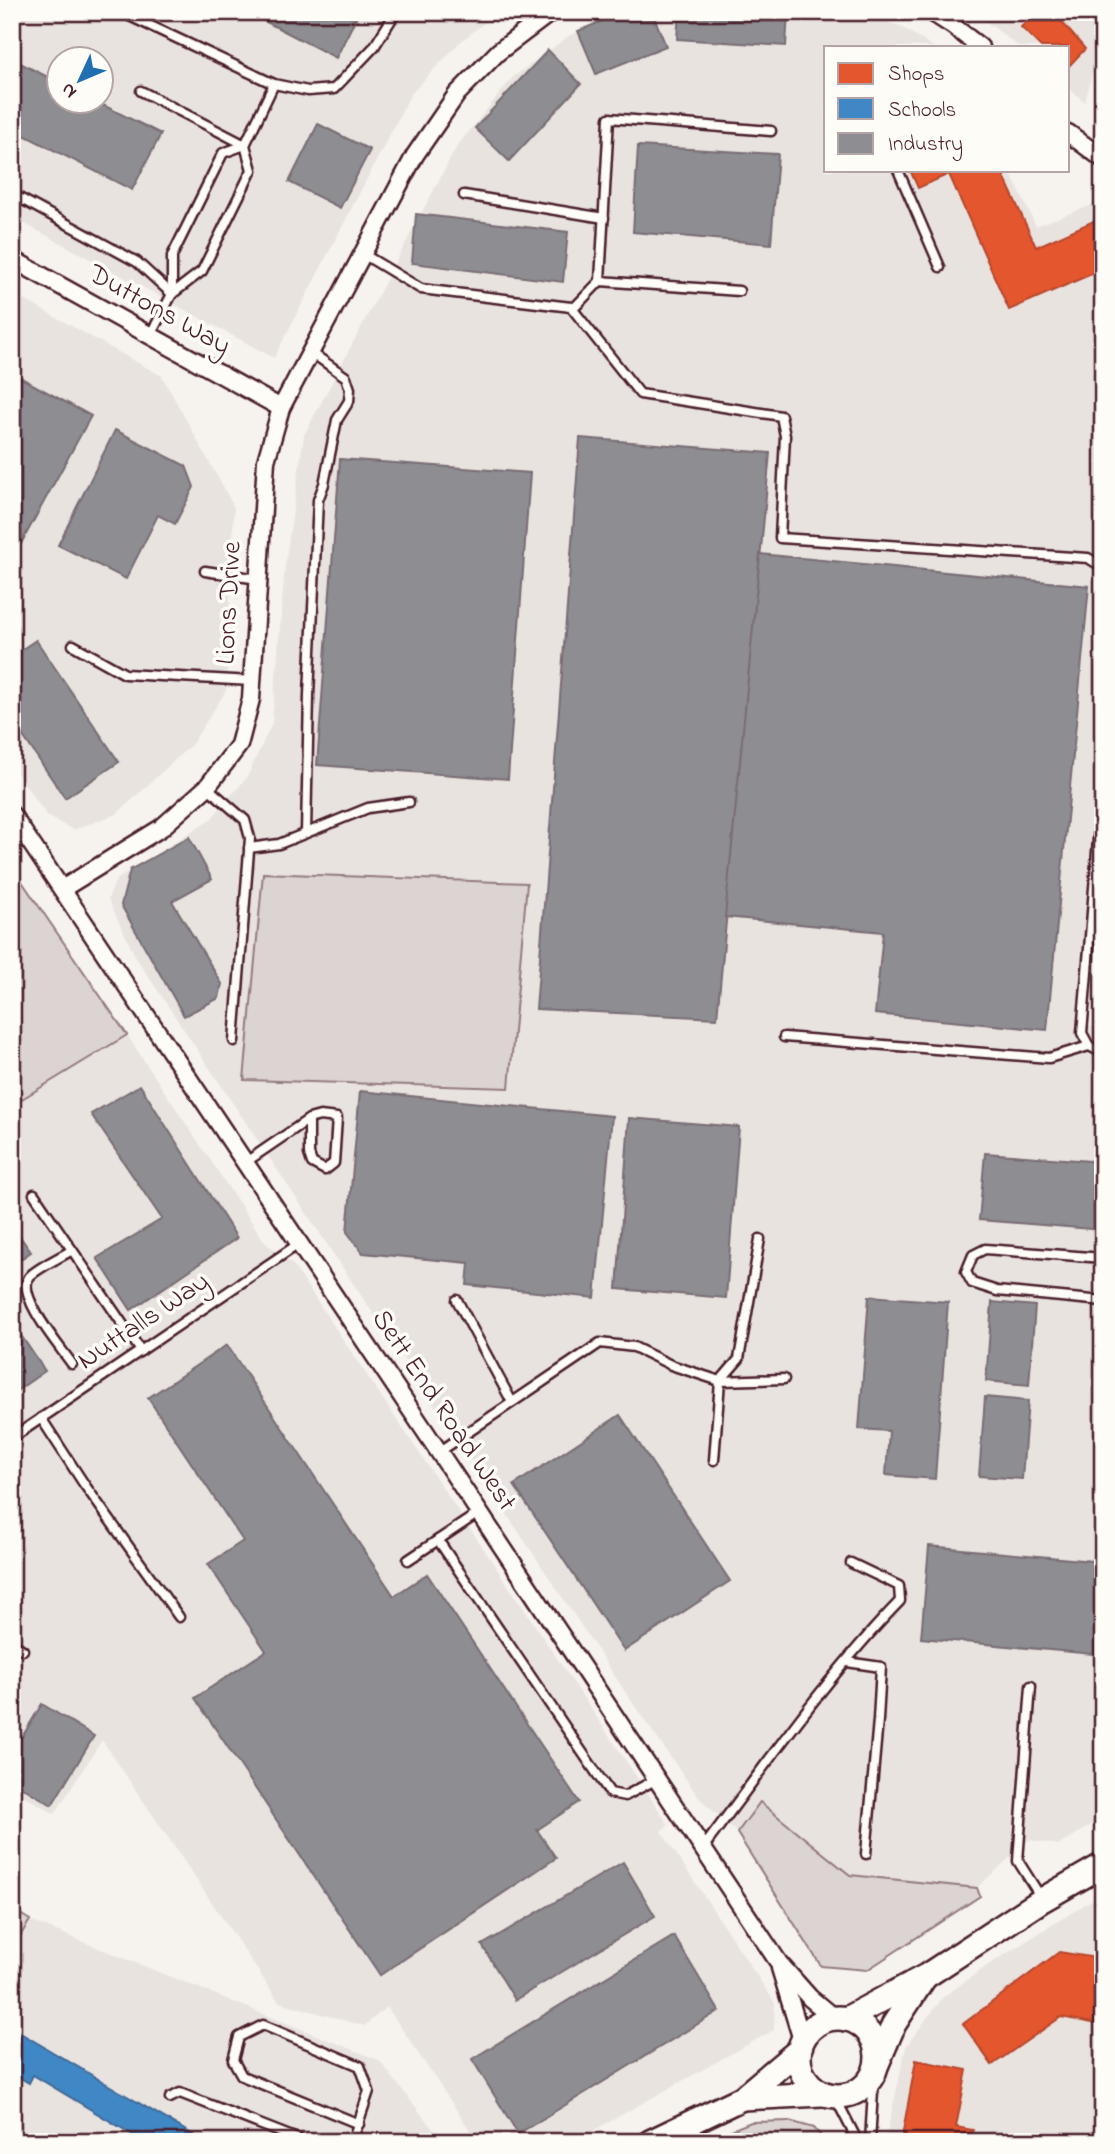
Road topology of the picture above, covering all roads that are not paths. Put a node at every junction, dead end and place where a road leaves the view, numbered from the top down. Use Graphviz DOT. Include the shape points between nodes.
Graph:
graph roads {
  1 [pos="121,12"];
  2 [pos="396,12"];
  3 [pos="551,12"];
  4 [pos="931,12"];
  5 [pos="979,46"];
  6 [pos="274,84"];
  7 [pos="141,91"];
  8 [pos="771,131"];
  9 [pos="1070,134"];
  10 [pos="245,145"];
  11 [pos="1103,159"];
  12 [pos="899,172"];
  13 [pos="12,194"];
  14 [pos="464,195"];
  15 [pos="604,218"];
  16 [pos="363,254"];
  17 [pos="12,259"];
  18 [pos="940,267"];
  19 [pos="600,281"];
  20 [pos="739,290"];
  21 [pos="172,294"];
  22 [pos="570,307"];
  23 [pos="149,337"];
  24 [pos="312,352"];
  25 [pos="281,408"];
  26 [pos="1103,566"];
  27 [pos="205,571"];
  28 [pos="258,579"];
  29 [pos="73,645"];
  30 [pos="252,681"];
  31 [pos="1103,779"];
  32 [pos="207,787"];
  33 [pos="409,802"];
  34 [pos="12,815"];
  35 [pos="306,834"];
  36 [pos="249,848"];
  37 [pos="62,888"];
  38 [pos="784,1037"];
  39 [pos="234,1041"];
  40 [pos="1089,1046"];
  41 [pos="1103,1053"];
  42 [pos="309,1119"];
  43 [pos="246,1162"];
  44 [pos="34,1194"];
  45 [pos="760,1239"];
  46 [pos="300,1243"];
  47 [pos="72,1250"];
  48 [pos="1103,1258"];
  49 [pos="457,1300"];
  50 [pos="1103,1301"];
  51 [pos="141,1351"];
  52 [pos="72,1364"];
  53 [pos="784,1379"];
  54 [pos="720,1381"];
  55 [pos="512,1402"];
  56 [pos="41,1418"];
  57 [pos="12,1438"];
  58 [pos="439,1452"];
  59 [pos="714,1460"];
  60 [pos="480,1512"];
  61 [pos="438,1539"];
  62 [pos="408,1560"];
  63 [pos="851,1563"];
  64 [pos="179,1617"];
  65 [pos="12,1643"];
  66 [pos="23,1650"];
  67 [pos="847,1662"];
  68 [pos="1031,1686"];
  69 [pos="657,1779"];
  70 [pos="703,1848"];
  71 [pos="866,1854"];
  72 [pos="1103,1865"];
  73 [pos="1042,1900"];
  74 [pos="779,1963"];
  75 [pos="926,1976"];
  76 [pos="840,2018"];
  77 [pos="801,2045"];
  78 [pos="875,2069"];
  79 [pos="829,2095"];
  80 [pos="170,2098"];
  81 [pos="742,2098"];
  82 [pos="359,2124"];
  83 [pos="305,2142"];
  84 [pos="352,2142"];
  85 [pos="649,2142"];
  86 [pos="858,2142"];
  87 [pos="870,2142"];
  1 -- 6 [label="lane"];
  2 -- 6 [label="lane" via="374,47 334,89 308,91"];
  3 -- 16 [label="street, Lions Drive" via="498,52 457,94 415,155"];
  4 -- 5 [label="street"];
  6 -- 10 [label="lane"];
  7 -- 10 [label="lane"];
  8 -- 15 [label="lane" via="609,118"];
  9 -- 11 [label="street"];
  10 -- 21 [label="lane" via="223,153 172,256"];
  10 -- 21 [label="lane" via="252,170 202,271"];
  12 -- 18 [label="lane"];
  13 -- 21 [label="lane" via="137,262"];
  14 -- 15 [label="lane"];
  15 -- 19 [label="lane"];
  16 -- 22 [label="lane" via="421,289"];
  16 -- 24 [label="street, Lions Drive"];
  17 -- 23 [label="street, Duttons Way"];
  19 -- 20 [label="lane"];
  19 -- 22 [label="lane"];
  21 -- 23 [label="lane"];
  22 -- 26 [label="lane" via="640,394 780,416 785,436 780,538 1088,558"];
  23 -- 25 [label="street, Duttons Way"];
  24 -- 25 [label="street, Lions Drive"];
  24 -- 35 [label="lane" via="346,377 350,389 349,401 337,420 318,500"];
  25 -- 28 [label="street, Lions Drive" via="266,461"];
  27 -- 28 [label="lane"];
  28 -- 30 [label="street, Lions Drive"];
  29 -- 30 [label="lane" via="125,674"];
  30 -- 32 [label="street, Lions Drive" via="239,745"];
  31 -- 40 [label="lane" via="1082,1034"];
  32 -- 36 [label="lane" via="245,820"];
  32 -- 37 [label="street, Lions Drive" via="161,828"];
  33 -- 35 [label="lane" via="368,808"];
  34 -- 37 [label="street, Sett End Road West"];
  35 -- 36 [label="lane"];
  36 -- 39 [label="lane"];
  37 -- 43 [label="street, Sett End Road West"];
  38 -- 40 [label="lane" via="1049,1058"];
  40 -- 41 [label="lane"];
  42 -- 42 [label="lane" via="337,1118 334,1163 325,1170 312,1163 309,1154"];
  42 -- 43 [label="lane"];
  43 -- 46 [label="street, Sett End Road West"];
  44 -- 47 [label="lane"];
  45 -- 54 [label="lane" via="738,1359"];
  46 -- 51 [label="lane, Nuttalls Way"];
  46 -- 58 [label="street, Sett End Road West"];
  47 -- 51 [label="lane"];
  47 -- 52 [label="lane" via="30,1276 26,1287 28,1300"];
  48 -- 50 [label="lane" via="985,1249 973,1255 966,1272 972,1283 997,1291"];
  49 -- 55 [label="lane"];
  51 -- 56 [label="lane, Nuttalls Way"];
  53 -- 54 [label="lane"];
  54 -- 55 [label="lane" via="634,1348 600,1343"];
  54 -- 59 [label="lane"];
  55 -- 58 [label="lane"];
  56 -- 57 [label="lane, Nuttalls Way"];
  56 -- 64 [label="lane"];
  58 -- 60 [label="street, Sett End Road West"];
  60 -- 61 [label="lane"];
  60 -- 69 [label="street, Sett End Road West"];
  61 -- 62 [label="lane"];
  61 -- 69 [label="lane" via="610,1793 625,1796"];
  63 -- 67 [label="lane" via="899,1586 900,1601"];
  65 -- 66 [label="lane"];
  67 -- 70 [label="lane"];
  67 -- 71 [label="lane" via="881,1667"];
  68 -- 73 [label="lane" via="1018,1861"];
  69 -- 70 [label="street, Sett End Road West"];
  70 -- 74 [label="street, Sett End Road West"];
  72 -- 73 [label="main road"];
  73 -- 75 [label="main road"];
  74 -- 76 [label="street, Sett End Road West" via="810,1998"];
  74 -- 77 [label="street, Sett End Road West"];
  75 -- 76 [label="main road"];
  75 -- 78 [label="main road" via="894,2024"];
  76 -- 77 [label="main road" via="821,2021"];
  76 -- 78 [label="main road" via="858,2023 874,2041"];
  77 -- 79 [label="main road" via="803,2076 811,2087"];
  77 -- 81 [label="main road"];
  78 -- 79 [label="main road" via="859,2091 848,2096"];
  78 -- 87 [label="lane"];
  79 -- 81 [label="main road"];
  79 -- 86 [label="lane"];
  80 -- 83 [label="lane" via="180,2093"];
  81 -- 85 [label="main road"];
  82 -- 82 [label="lane" via="369,2091 360,2066 263,2025 239,2037 233,2060 242,2076"];
  82 -- 84 [label="lane"];
}
